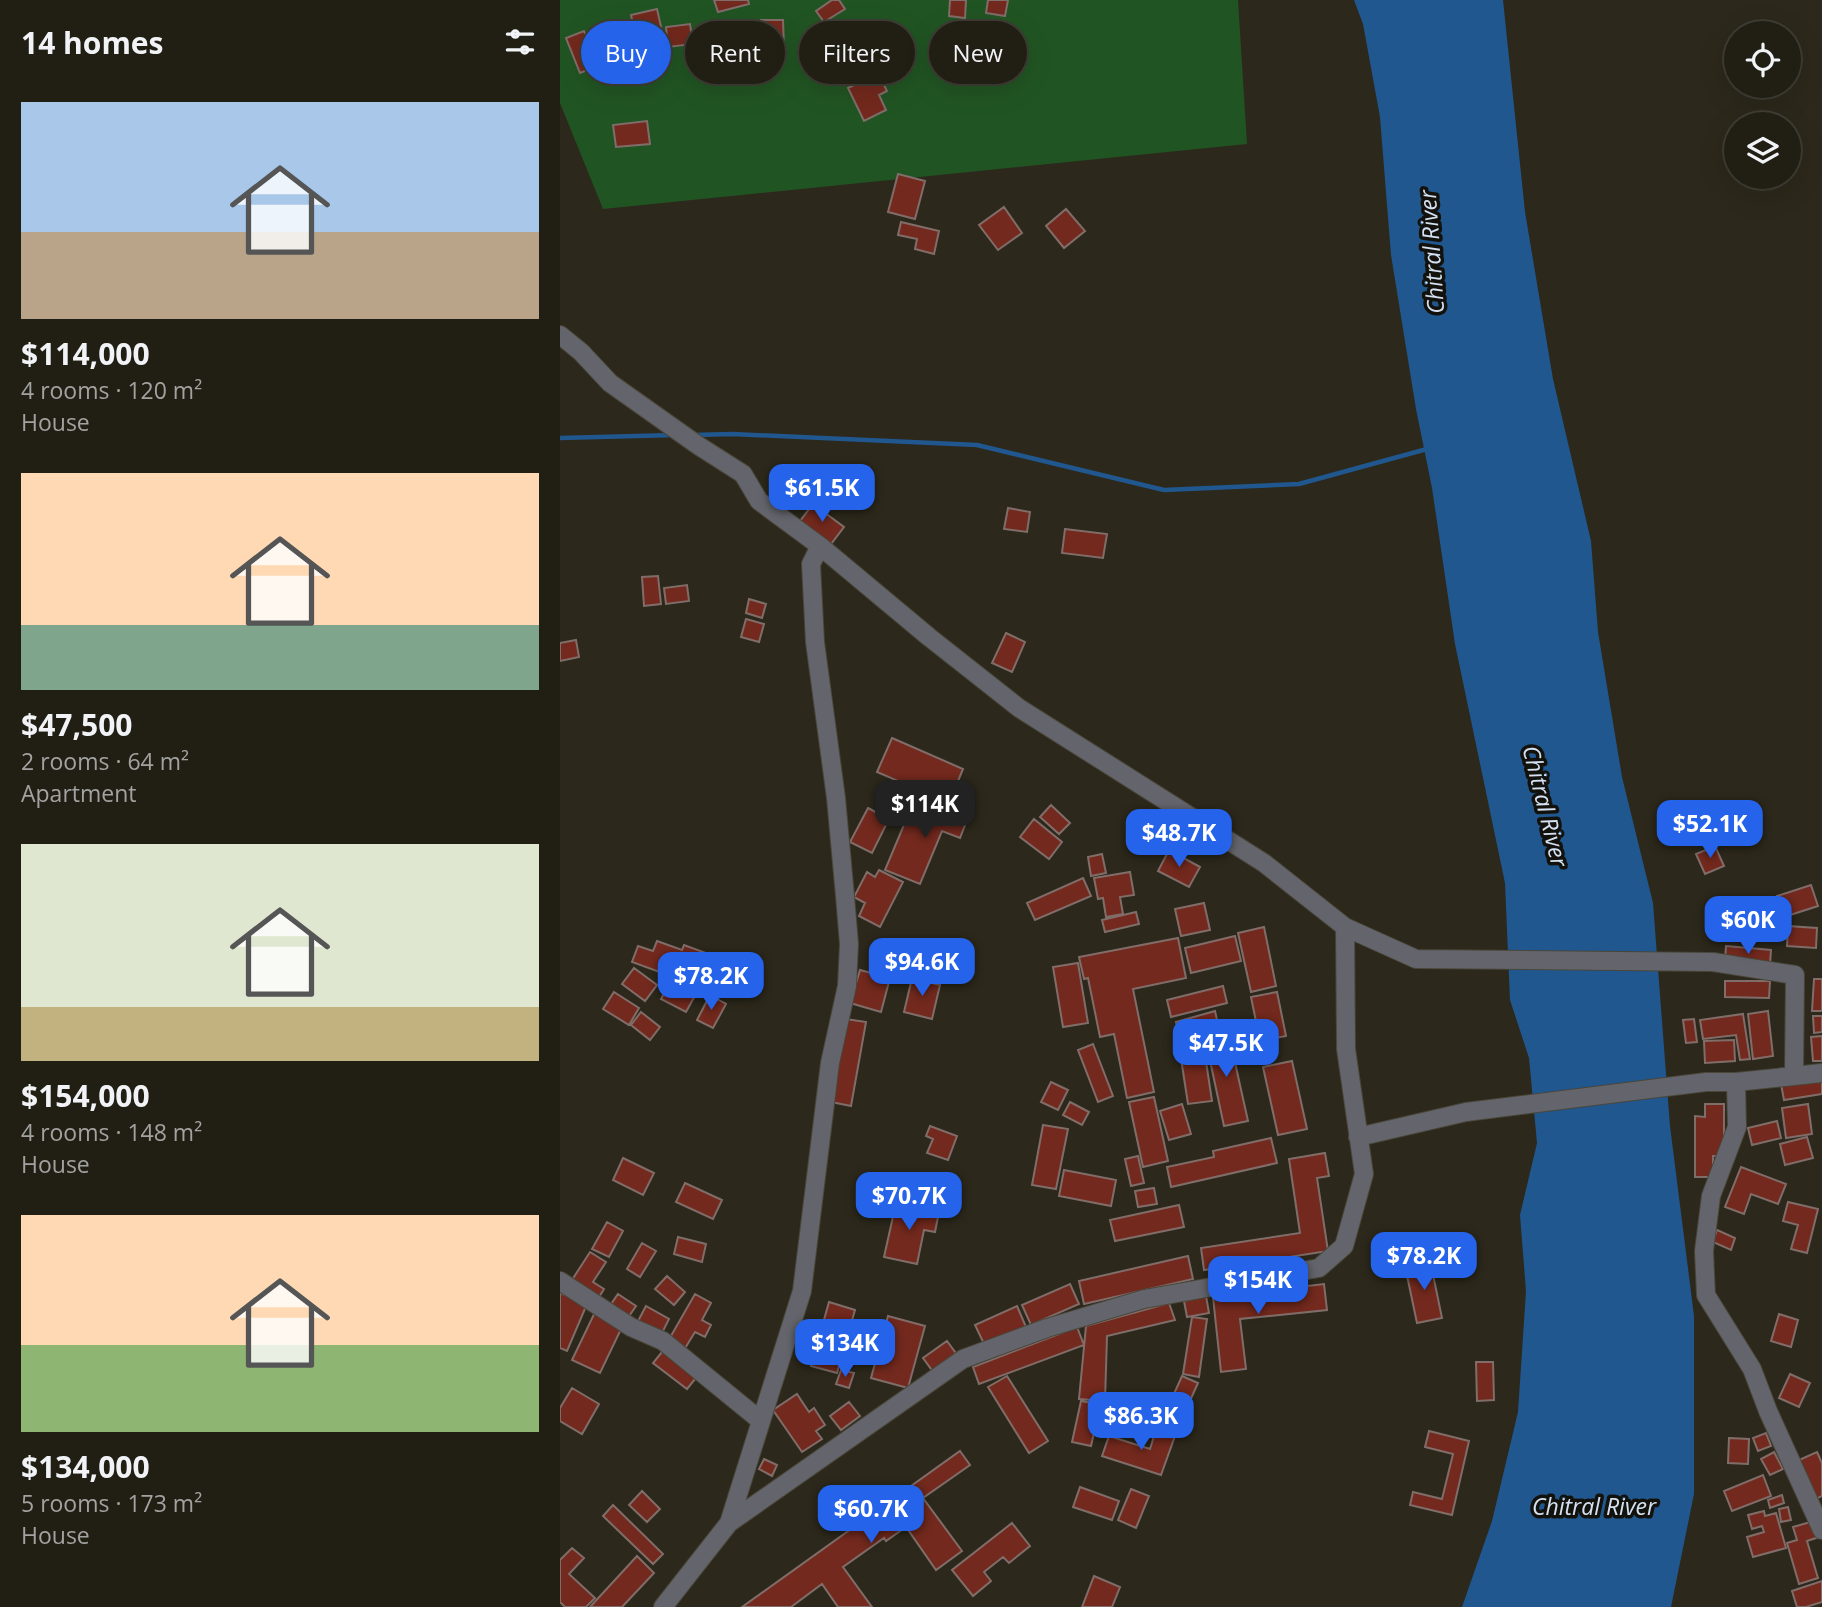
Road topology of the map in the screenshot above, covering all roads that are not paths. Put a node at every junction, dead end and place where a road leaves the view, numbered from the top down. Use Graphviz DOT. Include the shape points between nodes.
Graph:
graph roads {
  1 [pos="560,335"];
  2 [pos="820,546"];
  3 [pos="1345,927"];
  4 [pos="1822,1073"];
  5 [pos="1794,1076"];
  6 [pos="1736,1082"];
  7 [pos="1359,1137"];
  8 [pos="560,1281"];
  9 [pos="761,1421"];
  10 [pos="1819,1511"];
  11 [pos="729,1523"];
  12 [pos="1822,1530"];
  13 [pos="663,1607"];
  1 -- 2 [label="street" via="610,383 743,474 759,501"];
  2 -- 3 [label="street" via="1019,708 1264,863"];
  2 -- 9 [label="street" via="811,564 815,642 849,944 802,1291"];
  3 -- 5 [label="street" via="1416,959 1713,962 1795,975"];
  3 -- 7 [label="street" via="1346,1049"];
  4 -- 5 [label="street"];
  5 -- 6 [label="street"];
  6 -- 7 [label="street" via="1466,1112"];
  6 -- 10 [label="street" via="1737,1127 1711,1196 1704,1251 1706,1295 1752,1369"];
  7 -- 11 [label="street" via="1364,1174 1344,1246 1319,1268 1144,1299 963,1359"];
  8 -- 9 [label="street" via="631,1327 663,1341"];
  9 -- 11 [label="street"];
  10 -- 12 [label="street"];
  11 -- 13 [label="street"];
}
